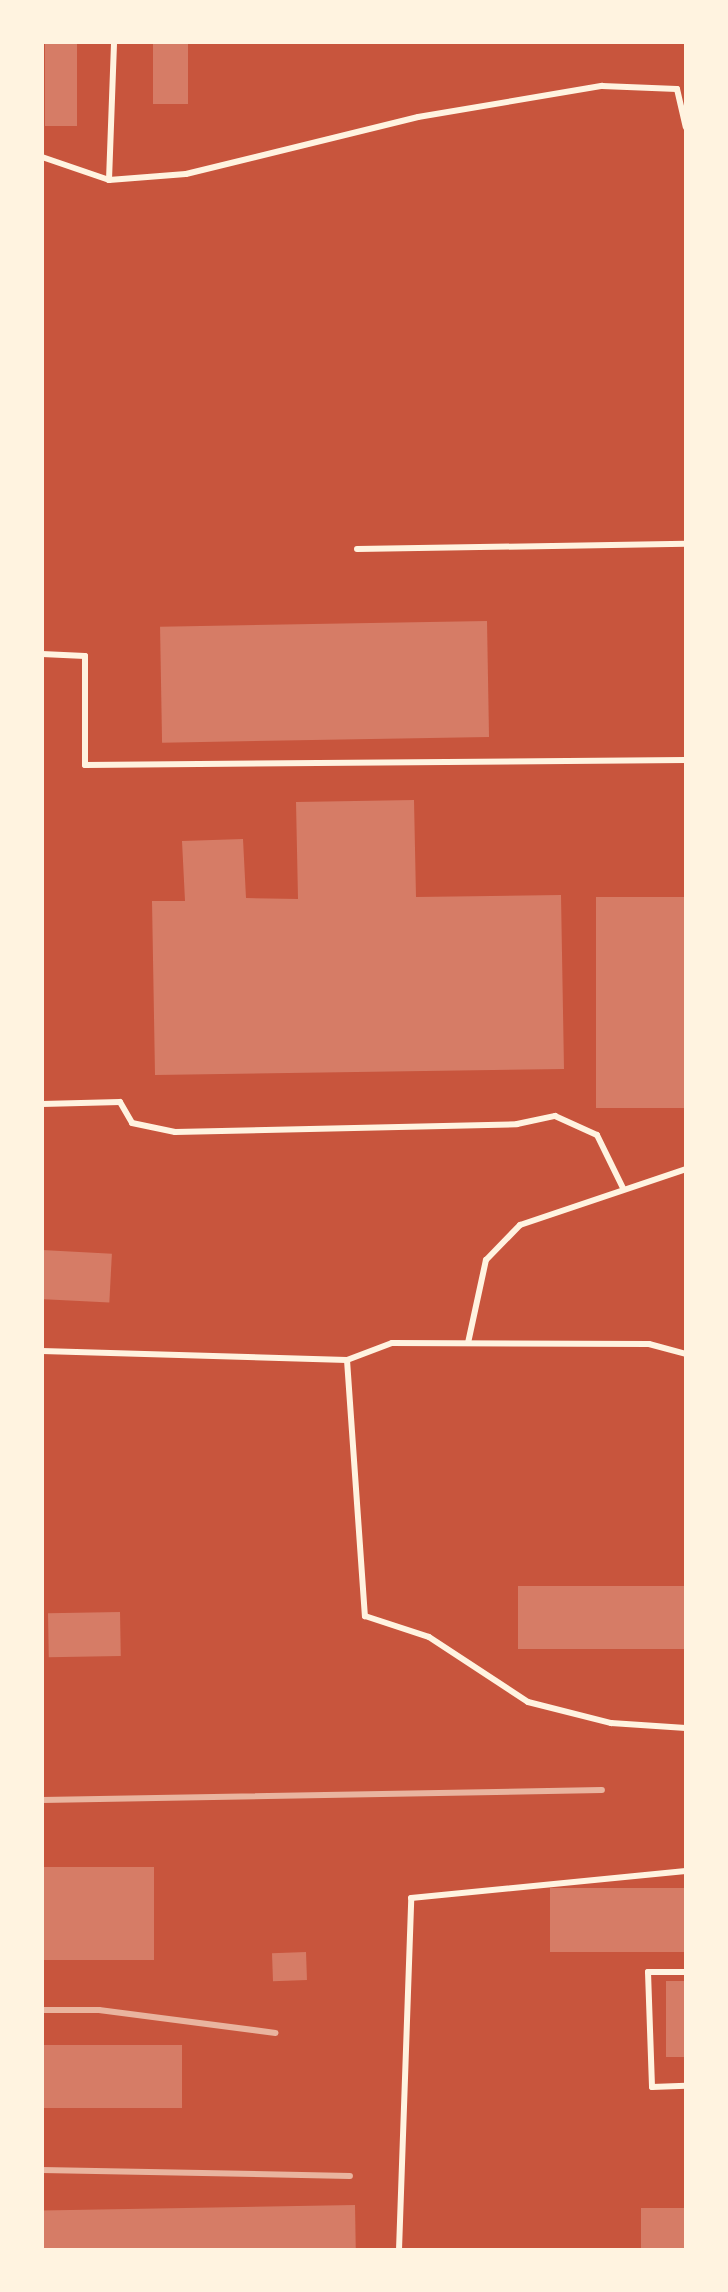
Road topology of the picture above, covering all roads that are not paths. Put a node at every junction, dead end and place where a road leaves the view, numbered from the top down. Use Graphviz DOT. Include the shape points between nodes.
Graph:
graph roads {
  1 [pos="114,42"];
  2 [pos="686,127"];
  3 [pos="42,157"];
  4 [pos="109,180"];
  5 [pos="686,544"];
  6 [pos="357,549"];
  7 [pos="42,654"];
  8 [pos="686,760"];
  9 [pos="42,1104"];
  10 [pos="686,1169"];
  11 [pos="623,1188"];
  12 [pos="468,1343"];
  13 [pos="42,1351"];
  14 [pos="686,1354"];
  15 [pos="347,1360"];
  16 [pos="686,1728"];
  17 [pos="686,1871"];
  18 [pos="686,1972"];
  19 [pos="686,2086"];
  20 [pos="399,2250"];
  1 -- 4 [label="lane"];
  2 -- 4 [label="lane" via="677,89 602,86 418,117 186,174"];
  3 -- 4 [label="lane"];
  5 -- 6 [label="lane"];
  7 -- 8 [label="lane" via="85,656 85,765"];
  9 -- 11 [label="lane" via="120,1102 132,1123 175,1132 517,1124 555,1116 597,1135"];
  10 -- 11 [label="lane"];
  11 -- 12 [label="lane" via="520,1225 486,1260"];
  12 -- 14 [label="lane" via="649,1344"];
  12 -- 15 [label="lane" via="392,1343"];
  13 -- 15 [label="lane"];
  15 -- 16 [label="lane" via="365,1616 429,1637 528,1702 611,1723"];
  17 -- 20 [label="lane" via="411,1898"];
  18 -- 19 [label="lane" via="648,1972 652,2087"];
}
